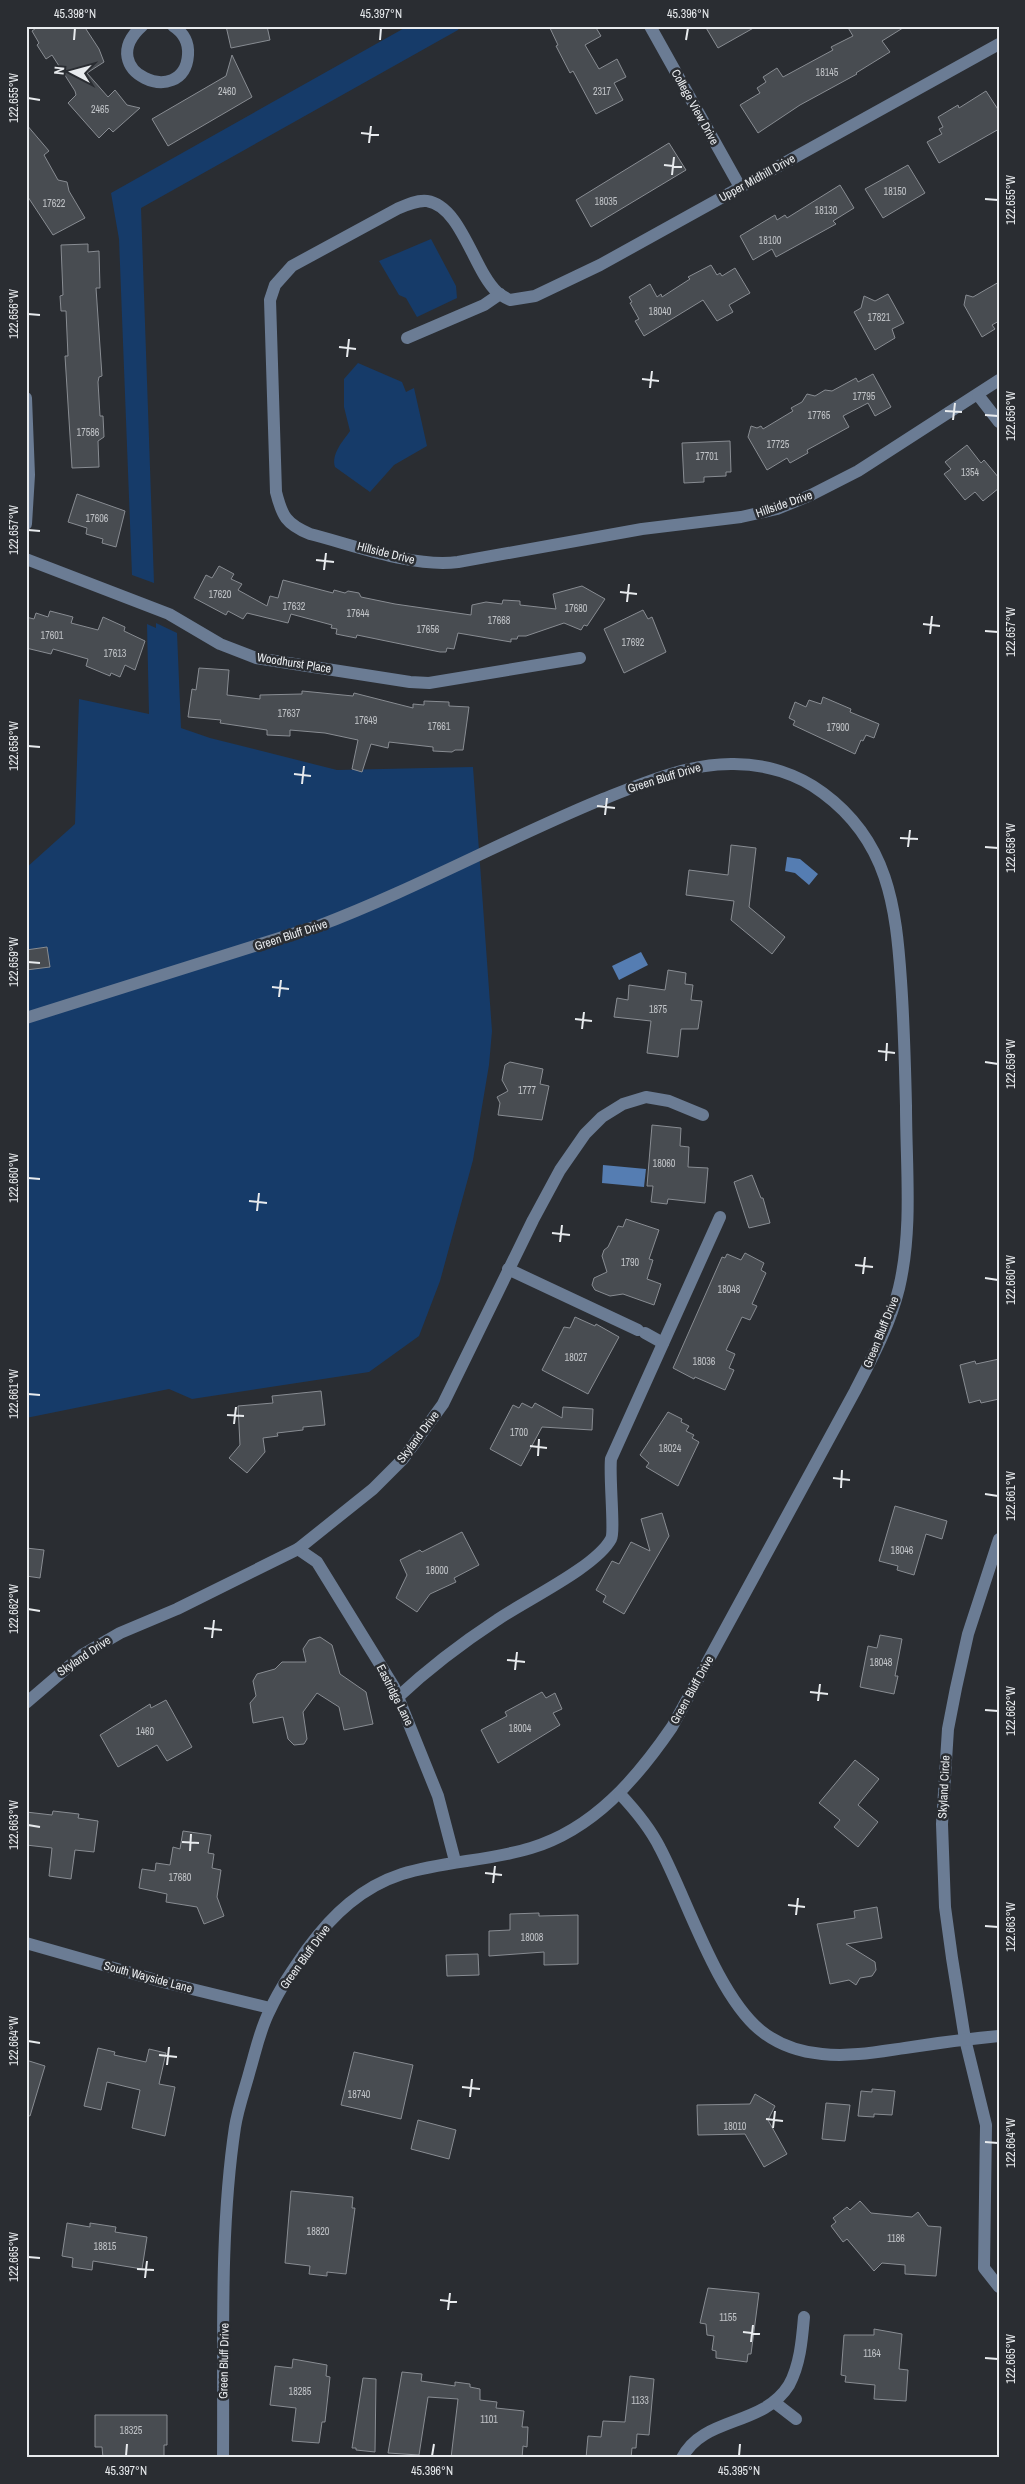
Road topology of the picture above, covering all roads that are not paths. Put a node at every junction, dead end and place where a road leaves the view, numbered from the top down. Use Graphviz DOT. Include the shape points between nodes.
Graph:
graph roads {
  1 [pos="142,26"];
  2 [pos="173,26"];
  3 [pos="650,26"];
  4 [pos="999,44"];
  5 [pos="740,187"];
  6 [pos="505,297"];
  7 [pos="408,338"];
  8 [pos="999,380"];
  9 [pos="978,395"];
  10 [pos="26,398"];
  11 [pos="999,422"];
  12 [pos="26,524"];
  13 [pos="26,559"];
  14 [pos="580,658"];
  15 [pos="26,1018"];
  16 [pos="703,1115"];
  17 [pos="720,1217"];
  18 [pos="508,1269"];
  19 [pos="663,1343"];
  20 [pos="999,1540"];
  21 [pos="298,1549"];
  22 [pos="398,1696"];
  23 [pos="26,1702"];
  24 [pos="620,1794"];
  25 [pos="455,1862"];
  26 [pos="26,1943"];
  27 [pos="270,2008"];
  28 [pos="999,2036"];
  29 [pos="965,2039"];
  30 [pos="999,2288"];
  31 [pos="804,2317"];
  32 [pos="774,2402"];
  33 [pos="796,2419"];
  34 [pos="223,2458"];
  35 [pos="682,2458"];
  1 -- 2 [label="street" via="128,46 129,61 138,75 158,83 177,76 188,58 187,42"];
  3 -- 5 [label="street, College View Drive"];
  4 -- 5 [label="street, Upper Midhill Drive"];
  5 -- 6 [label="street, Upper Midhill Drive" via="600,265 535,296"];
  6 -- 7 [label="street"];
  6 -- 9 [label="street, Hillside Drive" via="496,291 452,219 442,208 427,201 411,202 397,208 283,273 270,300 276,492 280,510 294,527 417,562 444,564 642,529 741,517 777,509 833,485"];
  8 -- 9 [label="street, Hillside Drive"];
  9 -- 11 [label="street"];
  10 -- 12 [label="street" via="29,475"];
  13 -- 14 [label="street, Woodhurst Place" via="169,614 220,644 256,658 430,683"];
  15 -- 24 [label="street, Green Bluff Drive" via="318,926 547,822 621,792 701,766 747,765 793,776 814,786 839,805 865,835 885,874 898,936 905,1038 908,1226 899,1289 881,1340 855,1391 672,1727 649,1761"];
  16 -- 18 [label="street, Skyland Drive" via="669,1101 646,1097 623,1104 602,1117 585,1134 560,1170"];
  17 -- 19 [label="street"];
  18 -- 19 [label="street"];
  18 -- 21 [label="street, Skyland Drive" via="443,1404 420,1436 373,1489"];
  19 -- 22 [label="street" via="611,1460 613,1537 600,1556 498,1619 428,1668"];
  20 -- 29 [label="street, Skyland Circle" via="968,1634 948,1729 944,1783 946,1907"];
  21 -- 22 [label="street, Eastridge Lane" via="317,1562"];
  21 -- 23 [label="street, Skyland Drive" via="177,1609 120,1633 82,1655"];
  22 -- 25 [label="street, Eastridge Lane" via="438,1796"];
  24 -- 25 [label="street, Green Bluff Drive" via="595,1814 540,1845 518,1852"];
  24 -- 29 [label="street" via="643,1819 661,1849 722,1978 743,2012 760,2030 798,2050 821,2054 851,2055"];
  25 -- 27 [label="street, Green Bluff Drive" via="402,1874 362,1893 342,1909 317,1937"];
  26 -- 27 [label="street, South Wayside Lane"];
  27 -- 34 [label="street, Green Bluff Drive" via="235,2124 226,2225"];
  28 -- 29 [label="street"];
  29 -- 30 [label="street, Skyland Circle" via="986,2125 984,2268"];
  31 -- 32 [label="street" via="802,2344 794,2373 784,2392"];
  32 -- 33 [label="street"];
  32 -- 35 [label="street" via="758,2414 710,2432 697,2440"];
}
